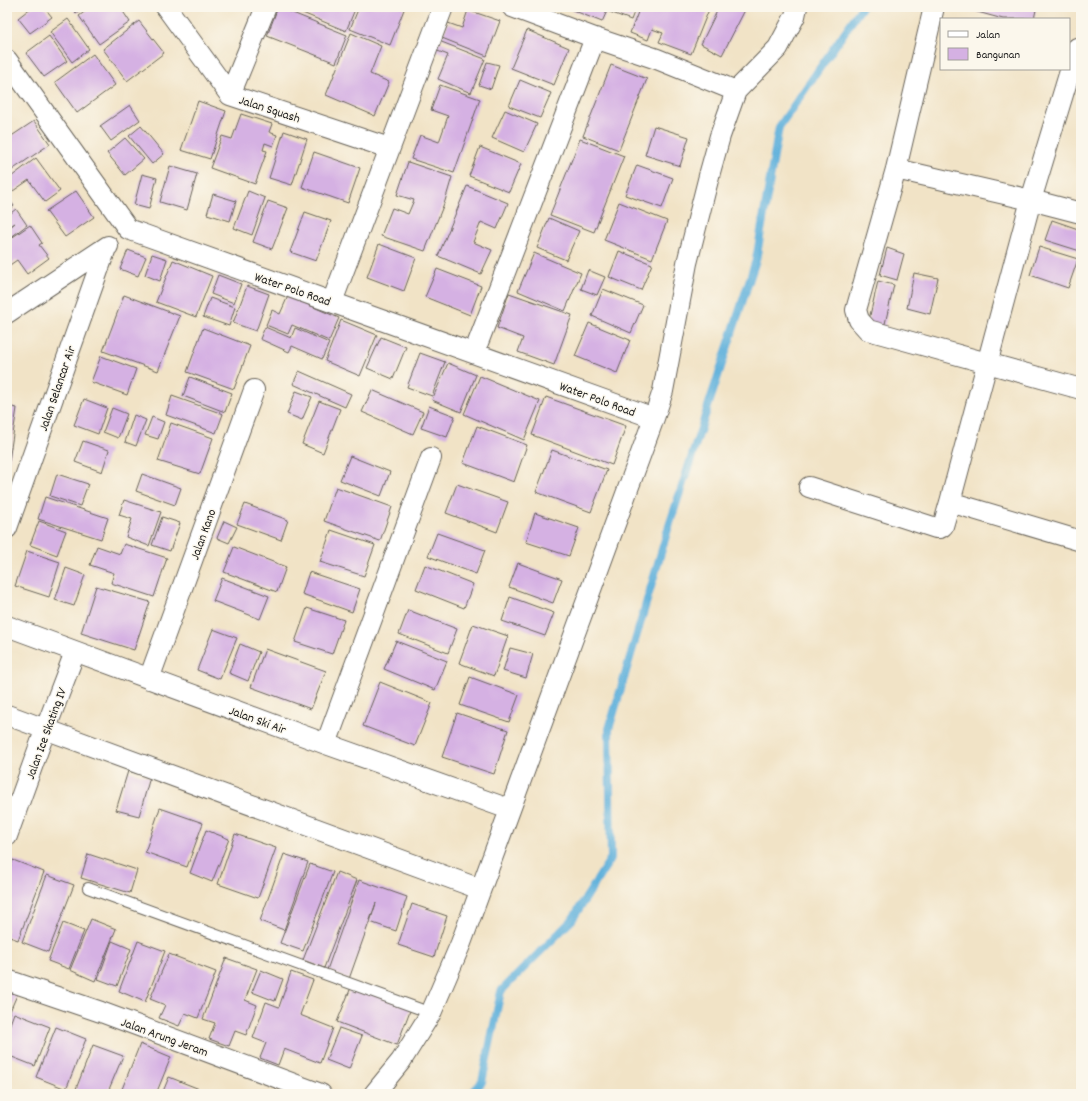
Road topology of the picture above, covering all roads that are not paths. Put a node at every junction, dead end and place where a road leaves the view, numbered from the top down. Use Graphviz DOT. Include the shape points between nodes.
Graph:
graph roads {
  1 [pos="166,7"];
  2 [pos="266,7"];
  3 [pos="443,7"];
  4 [pos="512,7"];
  5 [pos="797,7"];
  6 [pos="934,7"];
  7 [pos="595,38"];
  8 [pos="1077,48"];
  9 [pos="7,60"];
  10 [pos="736,91"];
  11 [pos="230,95"];
  12 [pos="389,148"];
  13 [pos="896,169"];
  14 [pos="1031,200"];
  15 [pos="1081,213"];
  16 [pos="128,229"];
  17 [pos="106,248"];
  18 [pos="332,302"];
  19 [pos="7,313"];
  20 [pos="474,353"];
  21 [pos="987,364"];
  22 [pos="1081,389"];
  23 [pos="254,390"];
  24 [pos="654,418"];
  25 [pos="431,458"];
  26 [pos="809,487"];
  27 [pos="950,502"];
  28 [pos="8,523"];
  29 [pos="1081,541"];
  30 [pos="7,626"];
  31 [pos="75,652"];
  32 [pos="149,679"];
  33 [pos="7,715"];
  34 [pos="46,728"];
  35 [pos="326,744"];
  36 [pos="509,809"];
  37 [pos="7,836"];
  38 [pos="88,888"];
  39 [pos="480,889"];
  40 [pos="7,980"];
  41 [pos="431,1013"];
  42 [pos="321,1094"];
  43 [pos="374,1094"];
  1 -- 11 [label="street, Jalan Squash"];
  2 -- 11 [label="street"];
  3 -- 12 [label="street"];
  4 -- 7 [label="street"];
  5 -- 10 [label="street" via="778,48"];
  6 -- 13 [label="street"];
  7 -- 10 [label="street" via="657,59"];
  7 -- 20 [label="street"];
  8 -- 14 [label="street"];
  9 -- 16 [label="street"];
  10 -- 24 [label="street" via="710,172"];
  11 -- 12 [label="street, Jalan Squash"];
  12 -- 18 [label="street"];
  13 -- 14 [label="street"];
  13 -- 21 [label="street" via="856,310 859,320 868,330"];
  14 -- 15 [label="street"];
  14 -- 21 [label="street"];
  16 -- 17 [label="street"];
  16 -- 18 [label="street, Water Polo Road"];
  17 -- 19 [label="street"];
  17 -- 28 [label="street, Jalan Selancar Air"];
  18 -- 20 [label="street, Water Polo Road"];
  20 -- 24 [label="street, Water Polo Road"];
  21 -- 22 [label="street"];
  21 -- 27 [label="street"];
  23 -- 32 [label="street, Jalan Kano"];
  24 -- 36 [label="street"];
  25 -- 35 [label="street"];
  26 -- 27 [label="street" via="936,528 943,526"];
  27 -- 29 [label="street"];
  30 -- 31 [label="street, Jalan Ski Air"];
  31 -- 32 [label="street, Jalan Ski Air"];
  31 -- 34 [label="street, Jalan Ice Skating IV"];
  32 -- 35 [label="street, Jalan Ski Air"];
  33 -- 34 [label="street"];
  34 -- 37 [label="street, Jalan Ice Skating IV"];
  34 -- 39 [label="street"];
  35 -- 36 [label="street, Jalan Ski Air"];
  36 -- 39 [label="street"];
  38 -- 41 [label="lane"];
  39 -- 41 [label="street" via="461,943"];
  40 -- 42 [label="street, Jalan Arung Jeram"];
  41 -- 43 [label="street" via="401,1061"];
}
